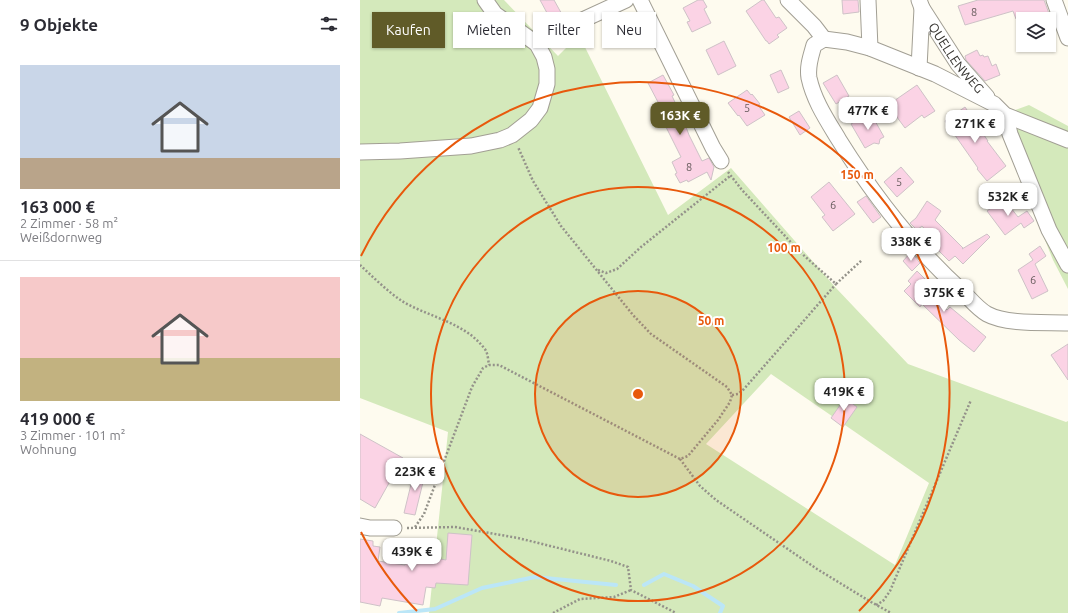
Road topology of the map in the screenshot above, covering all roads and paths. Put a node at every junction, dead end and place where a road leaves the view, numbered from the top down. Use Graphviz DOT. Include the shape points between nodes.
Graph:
graph roads {
  1 [pos="485,0"];
  2 [pos="626,0"];
  3 [pos="640,0"];
  4 [pos="788,0"];
  5 [pos="868,0"];
  6 [pos="1054,0"];
  7 [pos="920,4"];
  8 [pos="594,15"];
  9 [pos="1068,38"];
  10 [pos="824,39"];
  11 [pos="533,41"];
  12 [pos="539,48"];
  13 [pos="870,48"];
  14 [pos="919,68"];
  15 [pos="994,104"];
  16 [pos="1005,115"];
  17 [pos="512,135"];
  18 [pos="1068,140"];
  19 [pos="360,152"];
  20 [pos="721,161"];
  21 [pos="730,176"];
  22 [pos="862,260"];
  23 [pos="360,264"];
  24 [pos="1068,265"];
  25 [pos="597,270"];
  26 [pos="836,284"];
  27 [pos="1068,323"];
  28 [pos="489,365"];
  29 [pos="732,395"];
  30 [pos="971,400"];
  31 [pos="680,459"];
  32 [pos="360,526"];
  33 [pos="394,528"];
  34 [pos="415,528"];
  35 [pos="631,590"];
  36 [pos="875,605"];
  37 [pos="553,613"];
  38 [pos="676,613"];
  39 [pos="891,613"];
  1 -- 11 [label="street" via="495,14"];
  2 -- 8 [label="street"];
  3 -- 20 [label="street"];
  4 -- 10 [label="street"];
  5 -- 13 [label="street"];
  6 -- 9 [label="street"];
  7 -- 14 [label="street, QUELLENWEG"];
  7 -- 15 [label="street, QUELLENWEG" via="958,64"];
  10 -- 13 [label="street"];
  10 -- 27 [label="street" via="814,45 808,66 818,106 876,195 917,247 986,313 1005,319"];
  12 -- 17 [label="street" via="547,69 540,108 531,120"];
  13 -- 14 [label="street"];
  14 -- 15 [label="street"];
  15 -- 16 [label="street"];
  16 -- 18 [label="street"];
  16 -- 24 [label="street" via="1010,134 1050,230"];
  17 -- 19 [label="street" via="470,146"];
  17 -- 25 [label="path" via="533,181 561,226"];
  20 -- 21 [label="path"];
  21 -- 25 [label="path" via="617,269 606,273"];
  21 -- 26 [label="path" via="800,252"];
  22 -- 26 [label="path"];
  23 -- 28 [label="path" via="401,300 471,335 486,349"];
  25 -- 29 [label="path" via="651,334 727,387"];
  26 -- 29 [label="path" via="744,390"];
  28 -- 31 [label="path" via="499,365 510,370"];
  28 -- 34 [label="path" via="483,368 472,387 424,514"];
  29 -- 31 [label="path" via="718,420 688,456"];
  30 -- 36 [label="path" via="890,591 883,601"];
  31 -- 36 [label="path" via="700,486 716,500"];
  32 -- 33 [label="street"];
  33 -- 34 [label="path"];
  34 -- 35 [label="path" via="455,527 476,530 612,560 628,568"];
  35 -- 37 [label="path" via="614,597 580,599"];
  35 -- 38 [label="path"];
  36 -- 39 [label="path"];
}
